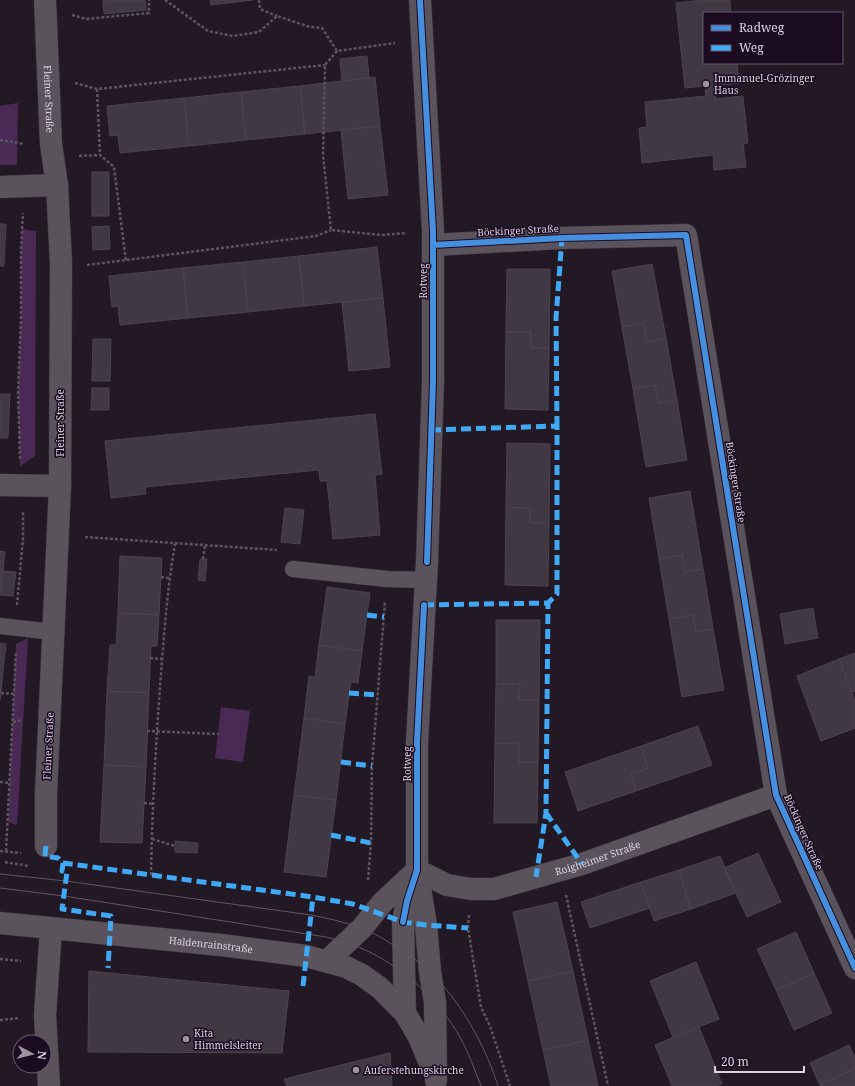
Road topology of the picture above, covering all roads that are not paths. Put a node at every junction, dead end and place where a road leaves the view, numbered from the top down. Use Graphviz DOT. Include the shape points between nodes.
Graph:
graph roads {
  1 [pos="420,0"];
  2 [pos="45,4"];
  3 [pos="57,185"];
  4 [pos="0,187"];
  5 [pos="433,238"];
  6 [pos="0,485"];
  7 [pos="60,486"];
  8 [pos="293,569"];
  9 [pos="426,580"];
  10 [pos="0,626"];
  11 [pos="53,632"];
  12 [pos="776,795"];
  13 [pos="46,846"];
  14 [pos="417,870"];
  15 [pos="0,923"];
  16 [pos="51,929"];
  17 [pos="327,961"];
  18 [pos="855,968"];
  19 [pos="405,1013"];
  20 [pos="438,1083"];
  21 [pos="49,1086"];
  1 -- 5 [label="street, Rotweg"];
  2 -- 3 [label="street, Fleiner Straße" via="51,144"];
  3 -- 4 [label="street"];
  3 -- 7 [label="street, Fleiner Straße" via="61,263"];
  5 -- 9 [label="street, Rotweg" via="433,381"];
  5 -- 12 [label="street, Böckinger Straße" via="686,235"];
  6 -- 7 [label="street"];
  7 -- 11 [label="street, Fleiner Straße"];
  8 -- 9 [label="lane" via="387,579"];
  9 -- 14 [label="street, Rotweg" via="417,742"];
  10 -- 11 [label="lane"];
  11 -- 13 [label="street, Fleiner Straße"];
  12 -- 14 [label="street, Roigheimer Straße" via="582,864 494,889 447,885"];
  12 -- 18 [label="street, Böckinger Straße"];
  14 -- 17 [label="street"];
  14 -- 19 [label="street, Rotweg" via="403,922"];
  14 -- 20 [label="street, Rotweg" via="434,1002"];
  15 -- 16 [label="street, Haldenrainstraße"];
  16 -- 17 [label="street, Haldenrainstraße" via="221,945 289,953"];
  16 -- 21 [label="street" via="45,1015"];
  17 -- 19 [label="street, Haldenrainstraße" via="362,975 380,988"];
  19 -- 20 [label="street, Rotweg" via="419,1037"];
}
